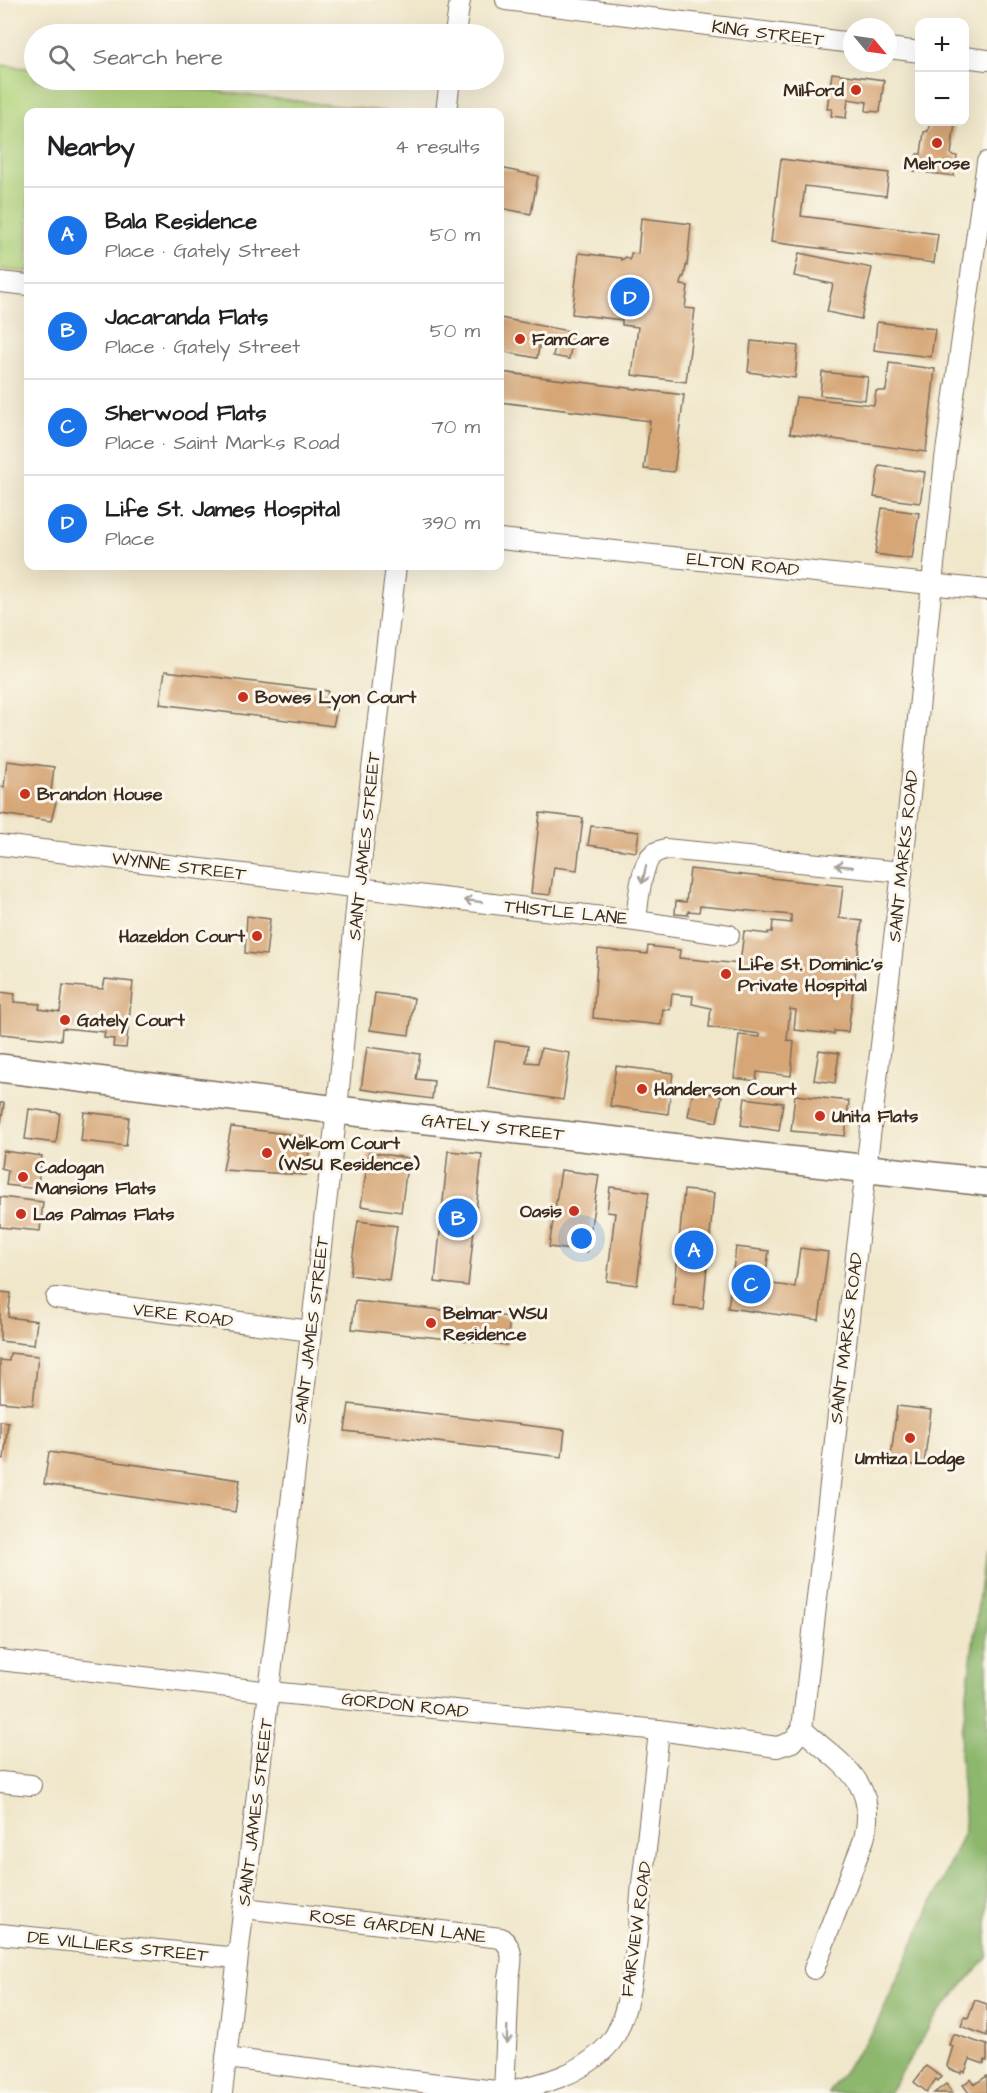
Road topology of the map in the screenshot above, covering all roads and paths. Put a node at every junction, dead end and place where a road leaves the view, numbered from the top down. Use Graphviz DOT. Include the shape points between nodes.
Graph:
graph roads {
  1 [pos="460,0"];
  2 [pos="506,0"];
  3 [pos="456,24"];
  4 [pos="843,42"];
  5 [pos="897,49"];
  6 [pos="915,51"];
  7 [pos="969,58"];
  8 [pos="987,60"];
  9 [pos="449,90"];
  10 [pos="446,108"];
  11 [pos="987,162"];
  12 [pos="0,282"];
  13 [pos="24,285"];
  14 [pos="504,539"];
  15 [pos="396,570"];
  16 [pos="932,584"];
  17 [pos="987,590"];
  18 [pos="0,845"];
  19 [pos="902,872"];
  20 [pos="358,888"];
  21 [pos="636,921"];
  22 [pos="729,935"];
  23 [pos="0,1068"];
  24 [pos="337,1110"];
  25 [pos="866,1168"];
  26 [pos="987,1182"];
  27 [pos="56,1298"];
  28 [pos="311,1331"];
  29 [pos="0,1660"];
  30 [pos="270,1692"];
  31 [pos="802,1729"];
  32 [pos="659,1730"];
  33 [pos="0,1782"];
  34 [pos="31,1785"];
  35 [pos="244,1908"];
  36 [pos="0,1934"];
  37 [pos="237,1958"];
  38 [pos="814,1969"];
  39 [pos="226,2058"];
  40 [pos="504,2092"];
  41 [pos="222,2093"];
  1 -- 3 [label="street"];
  2 -- 4 [label="street, KING STREET"];
  5 -- 6 [label="street"];
  7 -- 8 [label="street"];
  9 -- 10 [label="street"];
  11 -- 16 [label="street, SAINT MARKS ROAD" via="945,459"];
  12 -- 13 [label="street"];
  14 -- 16 [label="street, ELTON ROAD"];
  15 -- 20 [label="street, SAINT JAMES STREET"];
  16 -- 17 [label="street, ELTON ROAD"];
  16 -- 19 [label="street, SAINT MARKS ROAD"];
  18 -- 20 [label="street, WYNNE STREET"];
  19 -- 21 [label="street, THISTLE LANE, one-way" via="665,849 649,857"];
  19 -- 25 [label="street, SAINT MARKS ROAD"];
  21 -- 20 [label="street, THISTLE LANE, one-way"];
  20 -- 24 [label="street, SAINT JAMES STREET"];
  21 -- 22 [label="street"];
  23 -- 24 [label="street, GATELY STREET"];
  24 -- 25 [label="street, GATELY STREET"];
  24 -- 28 [label="street, SAINT JAMES STREET"];
  25 -- 26 [label="street, GATELY STREET"];
  25 -- 31 [label="street, SAINT MARKS ROAD"];
  27 -- 28 [label="street, VERE ROAD"];
  28 -- 30 [label="street, SAINT JAMES STREET"];
  29 -- 30 [label="street, GORDON ROAD"];
  30 -- 32 [label="street, GORDON ROAD"];
  30 -- 35 [label="street, SAINT JAMES STREET"];
  31 -- 32 [label="street, GORDON ROAD" via="792,1742 777,1747"];
  31 -- 38 [label="street" via="858,1781 868,1808 864,1839"];
  32 -- 40 [label="street, FAIRVIEW ROAD" via="632,1978 617,2033 599,2055 564,2076"];
  33 -- 34 [label="street"];
  35 -- 37 [label="street, SAINT JAMES STREET"];
  35 -- 40 [label="street, ROSE GARDEN LANE, one-way" via="501,1938 508,1943 512,1960"];
  36 -- 37 [label="street, DE VILLIERS STREET"];
  37 -- 39 [label="street, SAINT JAMES STREET"];
  39 -- 40 [label="street, FAIRVIEW ROAD"];
  39 -- 41 [label="street, SAINT JAMES STREET"];
}
